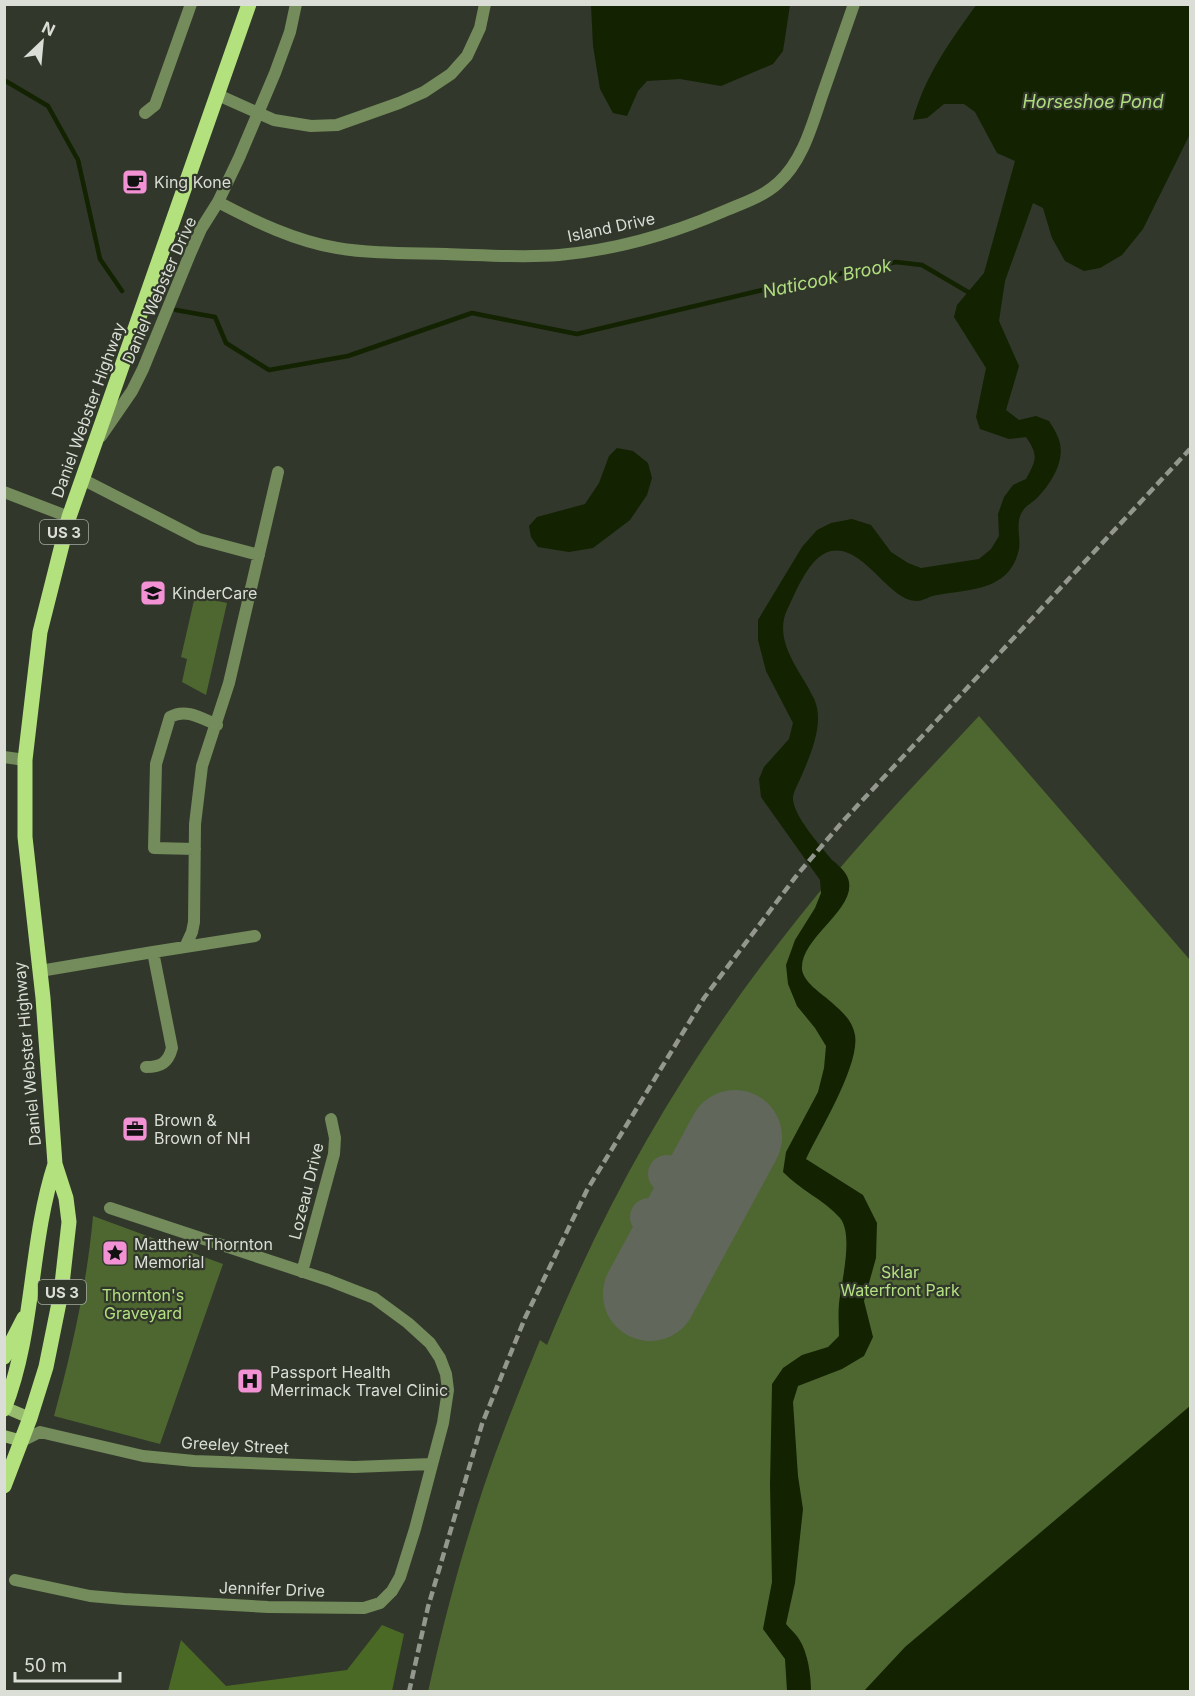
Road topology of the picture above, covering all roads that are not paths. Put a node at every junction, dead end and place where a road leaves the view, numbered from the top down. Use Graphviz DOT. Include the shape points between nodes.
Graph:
graph roads {
  1 [pos="191,4"];
  2 [pos="249,4"];
  3 [pos="296,4"];
  4 [pos="485,4"];
  5 [pos="855,4"];
  6 [pos="218,95"];
  7 [pos="145,112"];
  8 [pos="258,114"];
  9 [pos="218,202"];
  10 [pos="92,450"];
  11 [pos="278,472"];
  12 [pos="82,479"];
  13 [pos="4,492"];
  14 [pos="69,517"];
  15 [pos="259,555"];
  16 [pos="217,725"];
  17 [pos="4,757"];
  18 [pos="25,760"];
  19 [pos="195,849"];
  20 [pos="255,936"];
  21 [pos="186,945"];
  22 [pos="153,952"];
  23 [pos="40,971"];
  24 [pos="146,1067"];
  25 [pos="331,1119"];
  26 [pos="55,1164"];
  27 [pos="110,1208"];
  28 [pos="302,1272"];
  29 [pos="29,1307"];
  30 [pos="4,1357"];
  31 [pos="5,1408"];
  32 [pos="30,1418"];
  33 [pos="40,1432"];
  34 [pos="4,1436"];
  35 [pos="22,1441"];
  36 [pos="431,1464"];
  37 [pos="4,1486"];
  38 [pos="15,1580"];
  1 -- 7 [label="street" via="155,105"];
  2 -- 6 [label="main road, Daniel Webster Highway / US 3"];
  3 -- 8 [label="street, Daniel Webster Drive" via="290,32"];
  4 -- 8 [label="street" via="480,28 467,56 451,74 424,92 337,125 311,126"];
  5 -- 9 [label="street, Island Drive" via="809,132 790,170 777,184 752,199 641,240 592,251 527,256 337,248 272,228"];
  6 -- 8 [label="street"];
  6 -- 10 [label="main road, Daniel Webster Highway / US 3"];
  8 -- 9 [label="street, Daniel Webster Drive"];
  9 -- 10 [label="street, Daniel Webster Drive" via="201,229 132,391"];
  10 -- 12 [label="main road, Daniel Webster Highway / US 3"];
  11 -- 15 [label="street"];
  12 -- 14 [label="main road, Daniel Webster Highway / US 3"];
  12 -- 15 [label="street" via="199,539"];
  13 -- 14 [label="street"];
  14 -- 18 [label="main road, Daniel Webster Highway / US 3" via="40,632"];
  15 -- 16 [label="street"];
  16 -- 19 [label="street" via="202,766"];
  16 -- 19 [label="street" via="189,713 178,712 170,717 156,764 154,848"];
  17 -- 18 [label="street"];
  18 -- 23 [label="main road, Daniel Webster Highway / US 3" via="25,837"];
  19 -- 21 [label="street" via="194,922"];
  20 -- 21 [label="street"];
  21 -- 22 [label="street"];
  22 -- 23 [label="street"];
  22 -- 24 [label="street" via="172,1048 165,1064"];
  23 -- 26 [label="main road, Daniel Webster Highway / US 3"];
  25 -- 28 [label="street, Lozeau Drive" via="334,1154"];
  26 -- 29 [label="main road, Daniel Webster Highway / US 3" via="46,1190"];
  26 -- 32 [label="main road, Daniel Webster Highway / US 3" via="69,1222 66,1256 55,1330"];
  27 -- 28 [label="street, Jennifer Drive"];
  28 -- 36 [label="street, Jennifer Drive" via="374,1298 408,1323 440,1358 447,1382 447,1404"];
  29 -- 30 [label="main road"];
  29 -- 31 [label="main road, Daniel Webster Highway / US 3"];
  31 -- 32 [label="main road"];
  32 -- 33 [label="street"];
  32 -- 35 [label="main road, Daniel Webster Highway / US 3"];
  33 -- 35 [label="street"];
  33 -- 36 [label="street, Greeley Street" via="143,1456 194,1461 354,1467"];
  34 -- 35 [label="main road"];
  35 -- 37 [label="main road, Daniel Webster Highway / US 3"];
  36 -- 38 [label="street, Jennifer Drive" via="400,1577 380,1603 364,1608 124,1599"];
}
